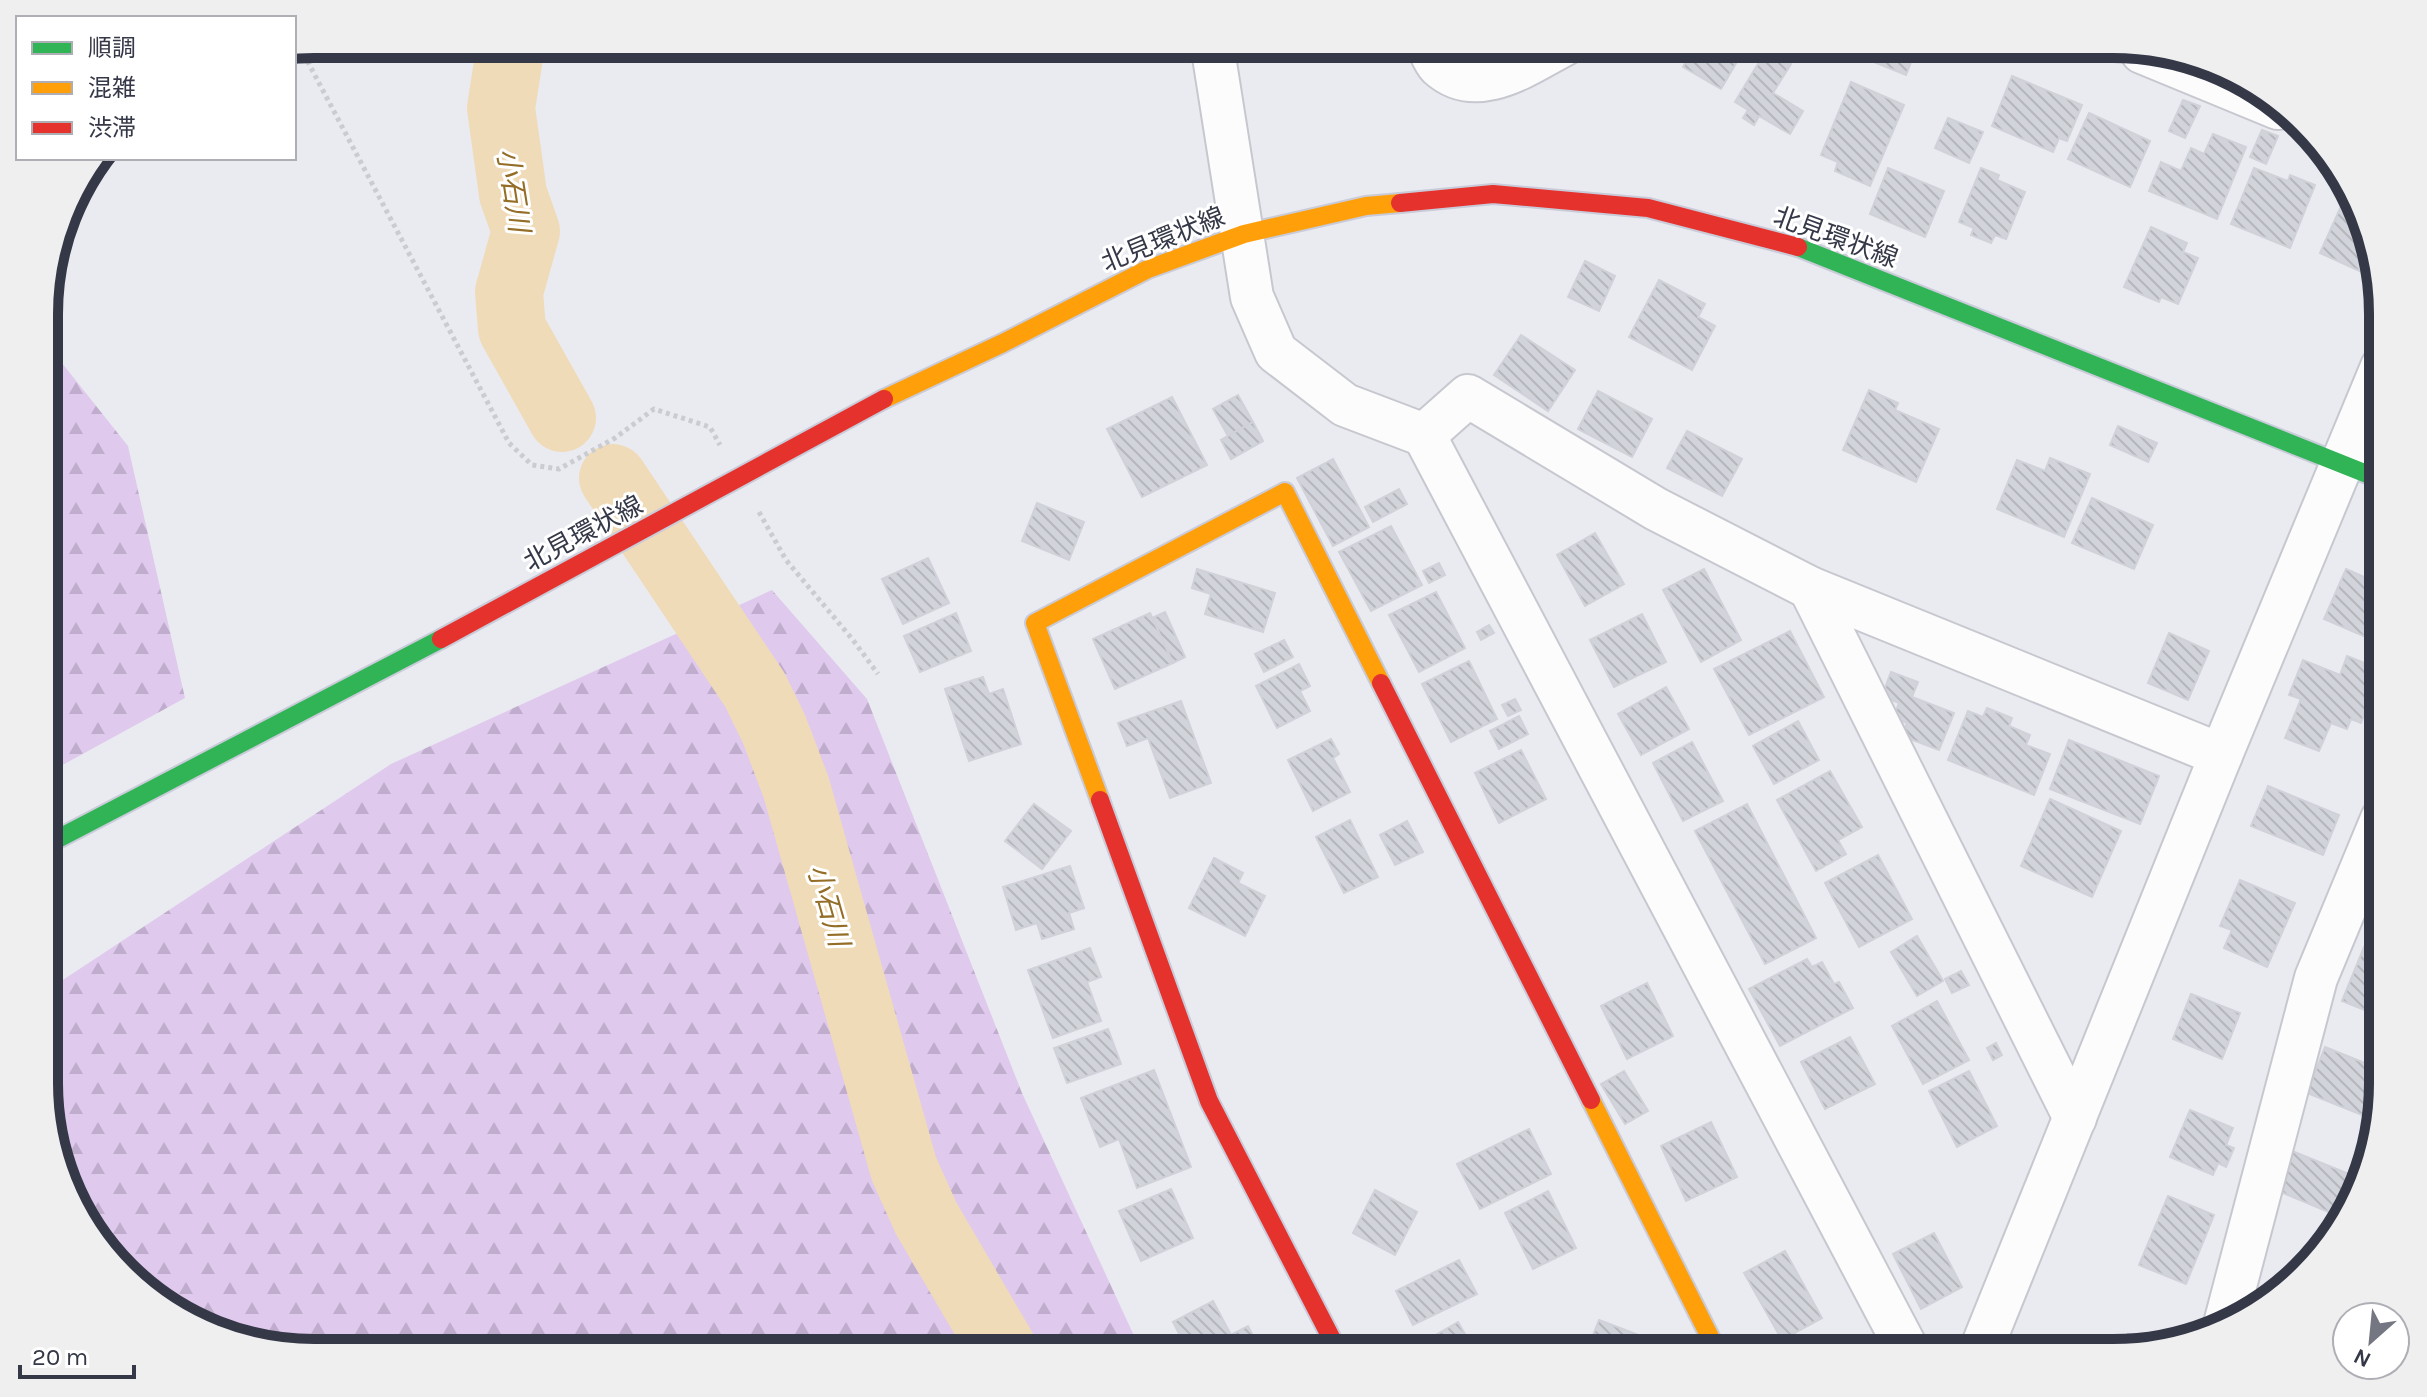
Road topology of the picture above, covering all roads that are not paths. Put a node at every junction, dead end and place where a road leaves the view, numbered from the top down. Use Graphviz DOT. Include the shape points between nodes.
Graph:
graph roads {
  1 [pos="1214,58"];
  2 [pos="1434,58"];
  3 [pos="1537,58"];
  4 [pos="2178,67"];
  5 [pos="2244,94"];
  6 [pos="1244,234"];
  7 [pos="2368,403"];
  8 [pos="1424,435"];
  9 [pos="2344,464"];
  10 [pos="2368,474"];
  11 [pos="1810,588"];
  12 [pos="2221,755"];
  13 [pos="58,839"];
  14 [pos="2368,853"];
  15 [pos="2075,1118"];
  16 [pos="2233,1309"];
  17 [pos="1331,1338"];
  18 [pos="1711,1338"];
  19 [pos="1901,1338"];
  20 [pos="1986,1338"];
  1 -- 6 [label="street"];
  2 -- 3 [label="street" via="1465,80 1496,79"];
  4 -- 5 [label="street"];
  6 -- 8 [label="street" via="1252,297 1276,352 1345,405"];
  6 -- 9 [label="main road, 北見環状線" via="1366,206 1493,194 1648,208 1792,245"];
  6 -- 13 [label="main road, 北見環状線, bridge" via="1148,269 884,399"];
  7 -- 9 [label="street"];
  8 -- 11 [label="street" via="1468,396 1656,509"];
  8 -- 19 [label="street"];
  9 -- 10 [label="main road, 北見環状線"];
  9 -- 12 [label="street"];
  11 -- 12 [label="street"];
  11 -- 15 [label="street"];
  12 -- 15 [label="street"];
  14 -- 16 [label="street" via="2316,978"];
  15 -- 20 [label="street"];
  17 -- 18 [label="main road" via="1209,1101 1035,623 1285,492"];
}
